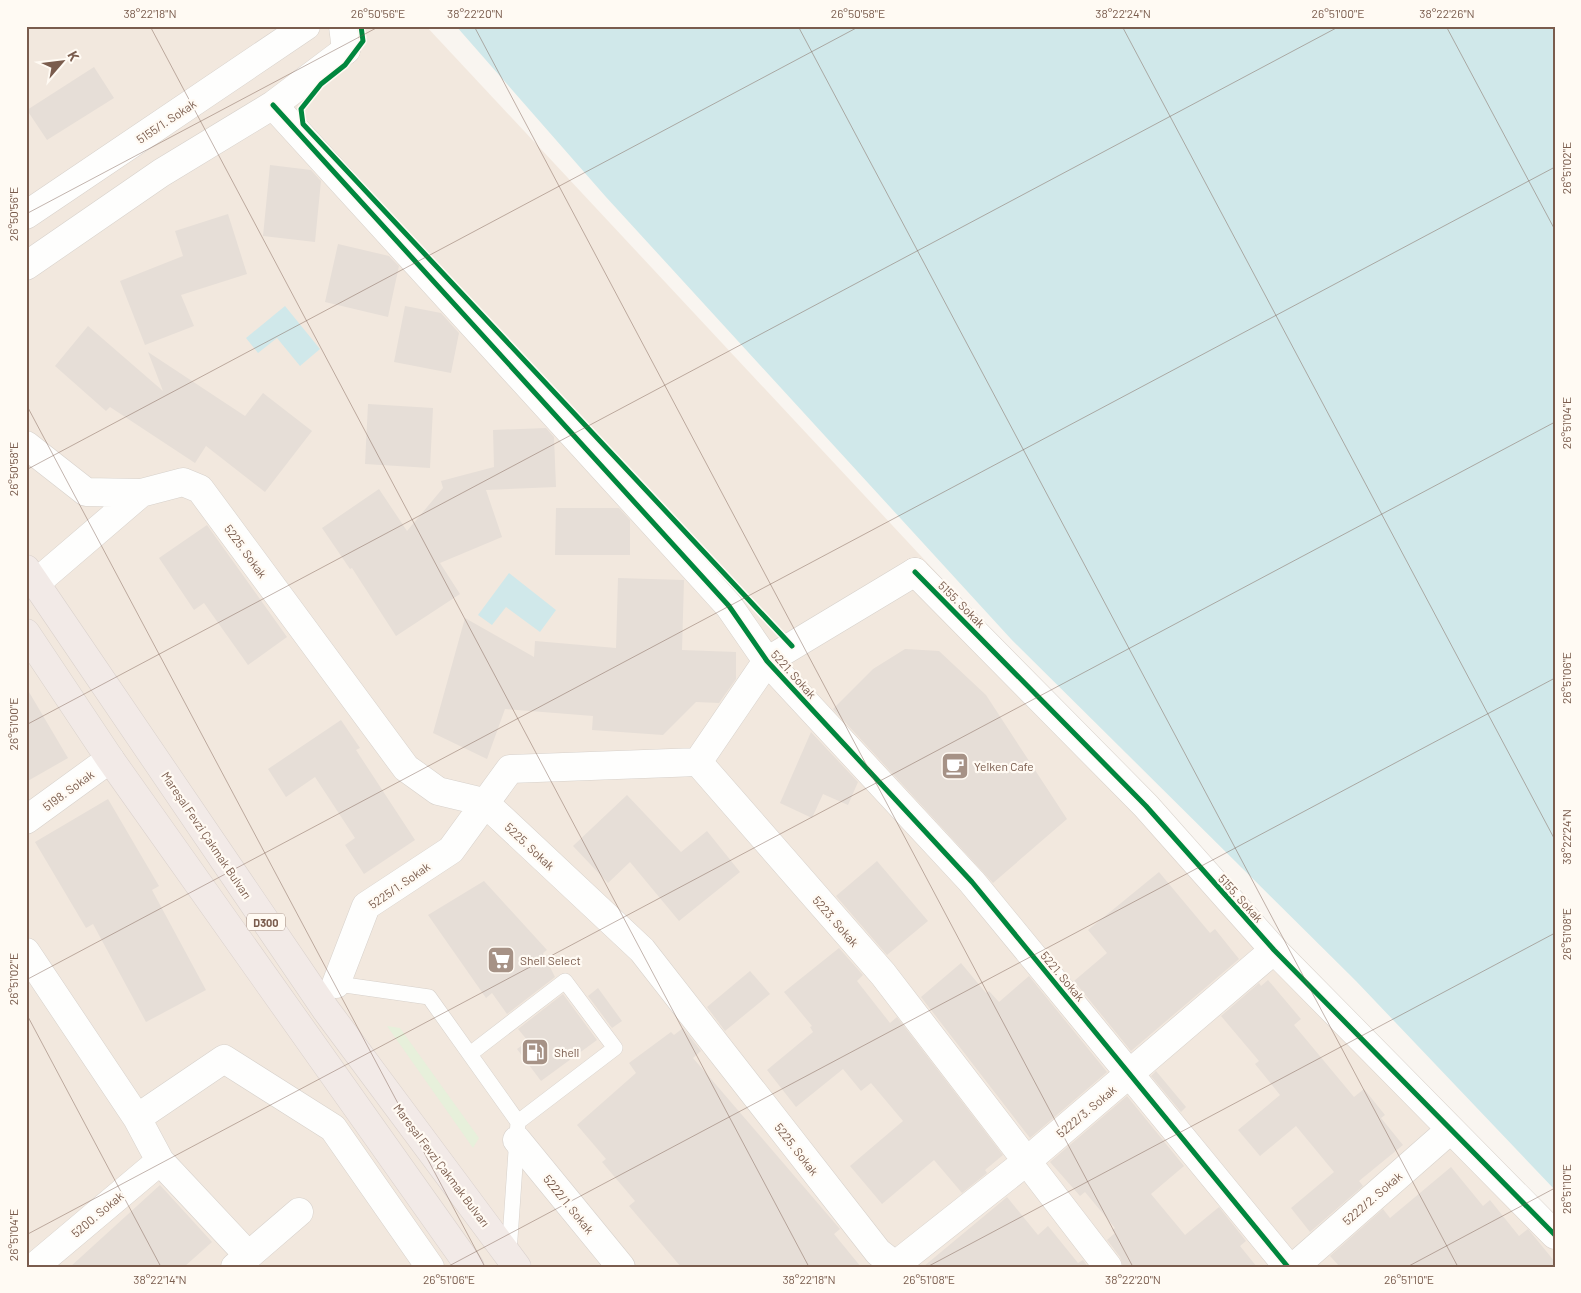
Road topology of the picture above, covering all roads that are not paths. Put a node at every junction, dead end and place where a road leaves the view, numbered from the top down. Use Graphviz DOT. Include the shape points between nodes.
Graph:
graph roads {
  1 [pos="306,26"];
  2 [pos="344,38"];
  3 [pos="273,104"];
  4 [pos="30,205"];
  5 [pos="26,266"];
  6 [pos="26,445"];
  7 [pos="141,493"];
  8 [pos="31,576"];
  9 [pos="26,633"];
  10 [pos="768,661"];
  11 [pos="110,759"];
  12 [pos="698,762"];
  13 [pos="484,802"];
  14 [pos="26,820"];
  15 [pos="1274,950"];
  16 [pos="26,952"];
  17 [pos="305,979"];
  18 [pos="336,984"];
  19 [pos="470,1054"];
  20 [pos="1131,1073"];
  21 [pos="137,1118"];
  22 [pos="1450,1130"];
  23 [pos="518,1131"];
  24 [pos="386,1150"];
  25 [pos="160,1160"];
  26 [pos="1027,1161"];
  27 [pos="381,1196"];
  28 [pos="299,1212"];
  29 [pos="1555,1235"];
  30 [pos="242,1261"];
  31 [pos="513,1261"];
  32 [pos="895,1266"];
  33 [pos="34,1267"];
  34 [pos="430,1267"];
  35 [pos="470,1267"];
  36 [pos="621,1267"];
  37 [pos="1108,1267"];
  38 [pos="1288,1267"];
  39 [pos="1294,1267"];
  1 -- 4 [label="street, 5155/1. Sokak"];
  2 -- 3 [label="street"];
  3 -- 5 [label="street" via="161,173"];
  3 -- 10 [label="street, 5221. Sokak" via="728,606"];
  6 -- 7 [label="street" via="86,492"];
  7 -- 8 [label="street"];
  7 -- 13 [label="street, 5225. Sokak" via="183,482 200,489 406,768 438,791"];
  8 -- 17 [label="highway, Mareşal Fevzi Çakmak Bulvarı / D300"];
  9 -- 11 [label="highway, D300"];
  10 -- 12 [label="street"];
  10 -- 15 [label="street, 5155. Sokak" via="916,572 1146,806"];
  10 -- 20 [label="street, 5221. Sokak" via="972,882"];
  11 -- 14 [label="street, 5198. Sokak"];
  11 -- 24 [label="highway, D300"];
  12 -- 13 [label="street" via="510,769"];
  12 -- 26 [label="street, 5223. Sokak" via="883,974"];
  13 -- 18 [label="street, 5225/1. Sokak" via="451,850 366,906"];
  13 -- 32 [label="street, 5225. Sokak" via="642,950 878,1252"];
  15 -- 20 [label="street, 5222/3. Sokak"];
  15 -- 22 [label="street, 5155. Sokak"];
  16 -- 21 [label="street"];
  17 -- 18 [label="lane"];
  17 -- 31 [label="highway, Mareşal Fevzi Çakmak Bulvarı / D300"];
  18 -- 19 [label="lane" via="429,997"];
  19 -- 23 [label="lane"];
  19 -- 23 [label="lane" via="565,981 615,1048"];
  20 -- 26 [label="street, 5222/3. Sokak"];
  20 -- 38 [label="street, 5221. Sokak"];
  21 -- 25 [label="street"];
  21 -- 27 [label="street" via="224,1059 333,1128"];
  22 -- 29 [label="street, 5155. Sokak"];
  22 -- 39 [label="street, 5222/2. Sokak"];
  23 -- 31 [label="lane"];
  23 -- 36 [label="street, 5222/1. Sokak"];
  24 -- 27 [label="street"];
  24 -- 35 [label="highway, D300"];
  25 -- 30 [label="street"];
  25 -- 33 [label="street, 5200. Sokak"];
  26 -- 32 [label="street, 5222/3. Sokak"];
  26 -- 37 [label="street, 5223. Sokak"];
  27 -- 34 [label="street"];
  28 -- 30 [label="street"];
}
